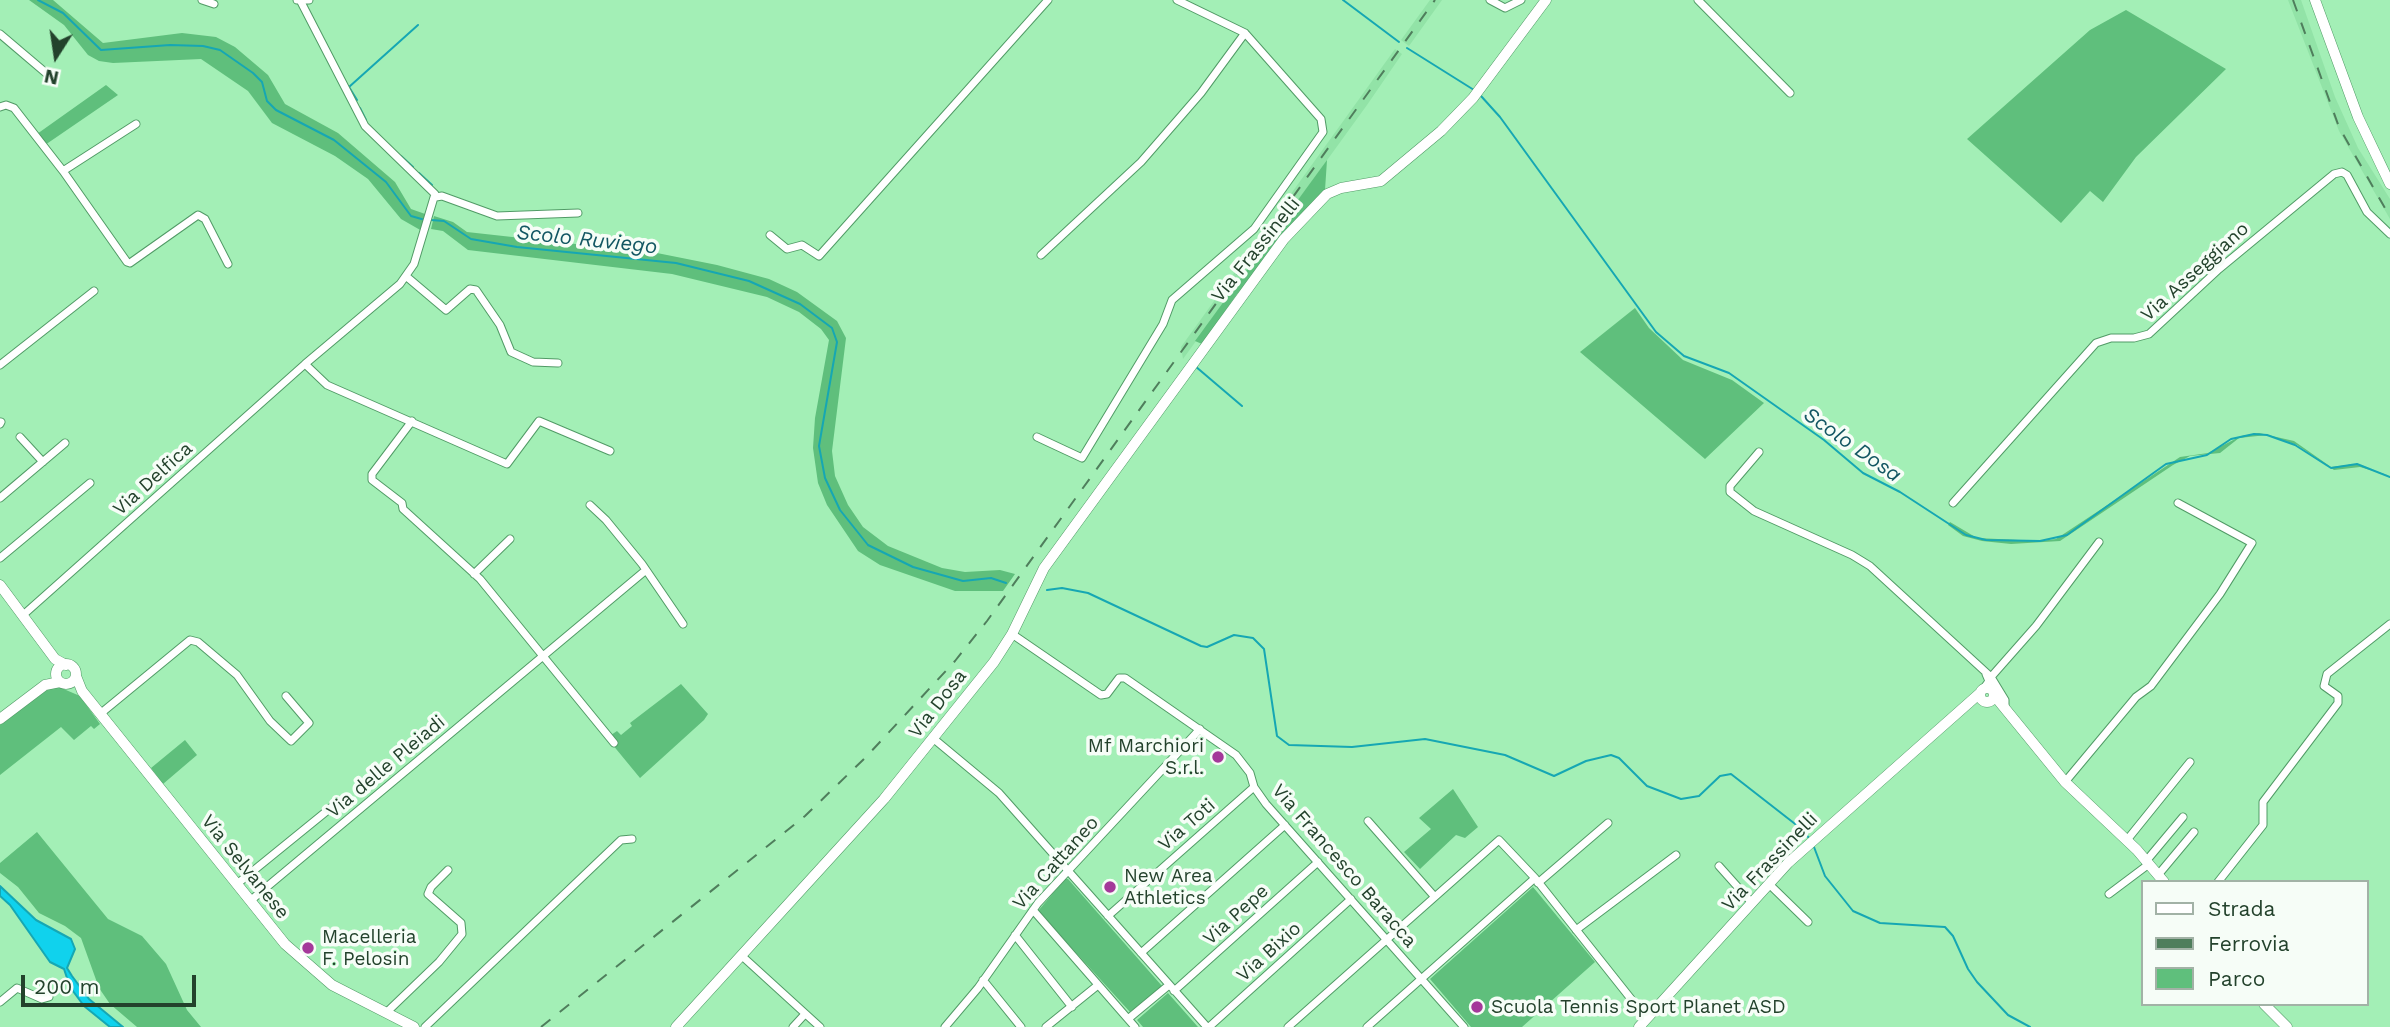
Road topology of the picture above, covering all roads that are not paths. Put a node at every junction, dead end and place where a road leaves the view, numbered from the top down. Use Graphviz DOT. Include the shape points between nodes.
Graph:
graph roads {
  1 [pos="202,0"];
  2 [pos="1048,0"];
  3 [pos="1177,0"];
  4 [pos="1490,0"];
  5 [pos="1521,0"];
  6 [pos="1546,0"];
  7 [pos="1698,0"];
  8 [pos="2315,0"];
  9 [pos="302,1"];
  10 [pos="214,4"];
  11 [pos="1245,33"];
  12 [pos="0,34"];
  13 [pos="46,73"];
  14 [pos="1790,93"];
  15 [pos="0,107"];
  16 [pos="136,124"];
  17 [pos="63,171"];
  18 [pos="2390,184"];
  19 [pos="436,197"];
  20 [pos="578,213"];
  21 [pos="2390,234"];
  22 [pos="770,235"];
  23 [pos="1041,255"];
  24 [pos="228,264"];
  25 [pos="407,276"];
  26 [pos="94,291"];
  27 [pos="558,363"];
  28 [pos="304,364"];
  29 [pos="0,365"];
  30 [pos="1186,372"];
  31 [pos="412,421"];
  32 [pos="20,437"];
  33 [pos="1037,437"];
  34 [pos="65,443"];
  35 [pos="610,451"];
  36 [pos="1759,452"];
  37 [pos="43,462"];
  38 [pos="90,483"];
  39 [pos="0,485"];
  40 [pos="3,495"];
  41 [pos="1953,503"];
  42 [pos="2178,503"];
  43 [pos="590,505"];
  44 [pos="510,539"];
  45 [pos="2099,542"];
  46 [pos="0,558"];
  47 [pos="646,570"];
  48 [pos="474,574"];
  49 [pos="0,584"];
  50 [pos="23,616"];
  51 [pos="683,624"];
  52 [pos="2390,624"];
  53 [pos="1012,634"];
  54 [pos="542,656"];
  55 [pos="61,672"];
  56 [pos="1988,675"];
  57 [pos="82,691"];
  58 [pos="1987,695"];
  59 [pos="286,696"];
  60 [pos="2003,707"];
  61 [pos="100,714"];
  62 [pos="1,715"];
  63 [pos="1200,729"];
  64 [pos="934,739"];
  65 [pos="614,743"];
  66 [pos="2190,762"];
  67 [pos="2065,782"];
  68 [pos="1254,787"];
  69 [pos="333,806"];
  70 [pos="2182,817"];
  71 [pos="1368,821"];
  72 [pos="1608,822"];
  73 [pos="1285,825"];
  74 [pos="2194,832"];
  75 [pos="632,839"];
  76 [pos="2127,840"];
  77 [pos="1676,855"];
  78 [pos="1318,862"];
  79 [pos="2148,862"];
  80 [pos="1719,866"];
  81 [pos="1068,869"];
  82 [pos="448,870"];
  83 [pos="2161,878"];
  84 [pos="2220,880"];
  85 [pos="1536,881"];
  86 [pos="237,884"];
  87 [pos="1769,884"];
  88 [pos="2109,894"];
  89 [pos="1434,896"];
  90 [pos="1351,899"];
  91 [pos="250,901"];
  92 [pos="1752,903"];
  93 [pos="1033,910"];
  94 [pos="1108,916"];
  95 [pos="1808,922"];
  96 [pos="1576,930"];
  97 [pos="1015,934"];
  98 [pos="1386,939"];
  99 [pos="1142,953"];
  100 [pos="742,956"];
  101 [pos="1422,979"];
  102 [pos="983,981"];
  103 [pos="1098,985"];
  104 [pos="1172,988"];
  105 [pos="49,997"];
  106 [pos="0,1002"];
  107 [pos="2266,1006"];
  108 [pos="1072,1007"];
  109 [pos="388,1011"];
  110 [pos="805,1014"];
  111 [pos="1647,1019"];
  112 [pos="1131,1024"];
  113 [pos="414,1027"];
  114 [pos="425,1027"];
  115 [pos="676,1027"];
  116 [pos="793,1027"];
  117 [pos="820,1027"];
  118 [pos="945,1027"];
  119 [pos="1021,1027"];
  120 [pos="1046,1027"];
  121 [pos="1208,1027"];
  122 [pos="1288,1027"];
  123 [pos="1367,1027"];
  124 [pos="1464,1027"];
  125 [pos="1639,1027"];
  126 [pos="2287,1027"];
  1 -- 10 [label="street"];
  2 -- 22 [label="street" via="819,256 802,245 787,249"];
  3 -- 11 [label="street"];
  4 -- 5 [label="street" via="1505,8"];
  6 -- 30 [label="street, Via Frassinelli" via="1476,95 1440,131 1386,178 1333,191 1313,206 1261,268"];
  7 -- 14 [label="street"];
  8 -- 18 [label="street" via="2358,117"];
  9 -- 19 [label="street" via="365,126"];
  11 -- 23 [label="street" via="1141,162"];
  11 -- 33 [label="street" via="1324,124 1321,136 1254,229 1172,300 1166,319 1082,458"];
  12 -- 13 [label="street"];
  15 -- 17 [label="street" via="14,108"];
  16 -- 17 [label="street"];
  17 -- 24 [label="street" via="127,262 198,215 205,219"];
  19 -- 20 [label="street" via="497,216"];
  19 -- 25 [label="street, Via Delfica"];
  21 -- 41 [label="street, Via Asseggiano" via="2367,212 2342,172 2334,174 2149,334 2096,343"];
  25 -- 27 [label="street" via="446,310 470,289 476,290 512,352 533,362"];
  25 -- 28 [label="street, Via Delfica"];
  26 -- 29 [label="street"];
  28 -- 31 [label="street" via="327,385"];
  28 -- 50 [label="street, Via Delfica"];
  30 -- 53 [label="street, Via Dosa" via="1044,568"];
  31 -- 35 [label="street" via="507,464 539,421"];
  31 -- 48 [label="street" via="372,480"];
  32 -- 37 [label="street"];
  34 -- 37 [label="street"];
  36 -- 56 [label="street" via="1730,486 1730,492 1754,511 1870,566"];
  37 -- 40 [label="street"];
  38 -- 46 [label="street"];
  39 -- 40 [label="street"];
  42 -- 67 [label="street" via="2252,543 2151,686 2136,697"];
  43 -- 47 [label="street"];
  44 -- 48 [label="street"];
  45 -- 56 [label="street" via="2036,626"];
  47 -- 51 [label="street"];
  47 -- 54 [label="street, Via delle Pleiadi"];
  48 -- 54 [label="street"];
  49 -- 50 [label="street, Via Selvanese"];
  50 -- 55 [label="street, Via Selvanese"];
  52 -- 84 [label="street" via="2327,674 2324,686 2338,695 2338,704 2263,802 2263,825"];
  53 -- 63 [label="street, Via Francesco Baracca" via="1099,695 1125,678"];
  53 -- 64 [label="street, Via Dosa"];
  54 -- 65 [label="street"];
  54 -- 91 [label="street, Via delle Pleiadi"];
  55 -- 57 [label="street, Via Selvanese"];
  55 -- 57 [label="street, Via Selvanese" via="76,676"];
  55 -- 62 [label="street"];
  56 -- 58 [label="street"];
  56 -- 60 [label="street" via="2005,700"];
  57 -- 61 [label="street, Via Selvanese"];
  58 -- 60 [label="street"];
  58 -- 87 [label="street, Via Frassinelli" via="1969,705 1806,844"];
  59 -- 61 [label="street" via="309,723 291,741 270,721 237,675 190,640"];
  60 -- 67 [label="street"];
  61 -- 86 [label="street, Via Selvanese"];
  63 -- 68 [label="street, Via Francesco Baracca" via="1236,755"];
  63 -- 81 [label="street, Via Cattaneo"];
  64 -- 81 [label="street" via="999,793"];
  64 -- 100 [label="street, Via Dosa"];
  66 -- 76 [label="street"];
  67 -- 76 [label="street"];
  68 -- 73 [label="street, Via Francesco Baracca"];
  68 -- 94 [label="street, Via Toti"];
  69 -- 86 [label="street"];
  70 -- 79 [label="street"];
  71 -- 89 [label="street"];
  72 -- 85 [label="street"];
  73 -- 78 [label="street, Via Francesco Baracca"];
  73 -- 99 [label="street"];
  74 -- 83 [label="street"];
  75 -- 114 [label="street" via="621,840"];
  76 -- 79 [label="street"];
  77 -- 96 [label="street"];
  78 -- 90 [label="street, Via Francesco Baracca"];
  78 -- 104 [label="street, Via Pepe"];
  79 -- 83 [label="street"];
  79 -- 88 [label="street"];
  80 -- 92 [label="street"];
  81 -- 93 [label="street, Via Cattaneo"];
  81 -- 94 [label="street"];
  82 -- 109 [label="street" via="428,894 461,923 462,934"];
  85 -- 89 [label="street" via="1505,843 1497,841"];
  85 -- 96 [label="street"];
  85 -- 101 [label="street"];
  86 -- 91 [label="street, Via Selvanese"];
  87 -- 92 [label="street, Via Frassinelli"];
  87 -- 95 [label="street"];
  89 -- 98 [label="street"];
  90 -- 98 [label="street, Via Francesco Baracca"];
  90 -- 121 [label="street, Via Bixio"];
  91 -- 109 [label="street, Via Selvanese" via="310,968 345,992"];
  92 -- 111 [label="street, Via Frassinelli"];
  93 -- 97 [label="street, Via Cattaneo"];
  93 -- 103 [label="street"];
  94 -- 99 [label="street"];
  96 -- 111 [label="street"];
  97 -- 102 [label="street, Via Cattaneo"];
  97 -- 108 [label="street"];
  98 -- 101 [label="street, Via Francesco Baracca"];
  98 -- 122 [label="street"];
  99 -- 104 [label="street"];
  100 -- 110 [label="street"];
  100 -- 115 [label="street, Via Dosa"];
  101 -- 123 [label="street"];
  101 -- 124 [label="street, Via Francesco Baracca"];
  102 -- 118 [label="street, Via Cattaneo"];
  102 -- 119 [label="street"];
  103 -- 108 [label="street"];
  103 -- 112 [label="street"];
  104 -- 112 [label="street, Via Pepe"];
  104 -- 121 [label="street"];
  105 -- 106 [label="street" via="42,999 18,988"];
  107 -- 126 [label="street"];
  108 -- 120 [label="street"];
  109 -- 113 [label="street, Via Selvanese"];
  110 -- 116 [label="street"];
  110 -- 117 [label="street"];
  111 -- 125 [label="street, Via Frassinelli"];
}
